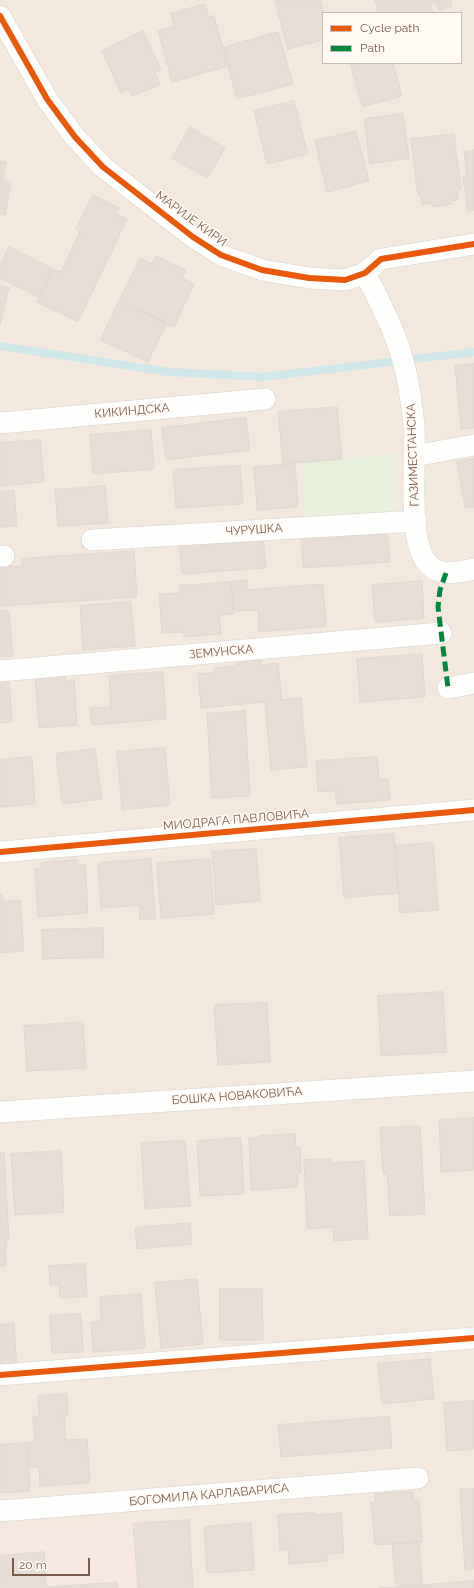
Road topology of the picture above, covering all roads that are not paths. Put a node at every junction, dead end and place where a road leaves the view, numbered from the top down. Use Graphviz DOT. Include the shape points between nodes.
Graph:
graph roads {
  1 [pos="0,16"];
  2 [pos="474,244"];
  3 [pos="365,273"];
  4 [pos="265,399"];
  5 [pos="0,422"];
  6 [pos="474,445"];
  7 [pos="414,456"];
  8 [pos="416,520"];
  9 [pos="92,540"];
  10 [pos="465,571"];
  11 [pos="441,633"];
  12 [pos="0,671"];
  13 [pos="474,683"];
  14 [pos="448,688"];
  15 [pos="474,810"];
  16 [pos="0,852"];
  17 [pos="474,1081"];
  18 [pos="0,1112"];
  19 [pos="474,1338"];
  20 [pos="0,1375"];
  21 [pos="418,1478"];
  22 [pos="0,1511"];
  1 -- 3 [label="street, МАРИЈЕ КИРИ" via="46,99 75,138 103,167 193,237 221,255 262,270 309,278 345,280"];
  2 -- 3 [label="street, МАРИЈЕ КИРИ" via="381,259"];
  3 -- 7 [label="street, ГАЗИМЕСТАНСКА" via="398,342 409,388 414,428"];
  4 -- 5 [label="street, КИКИНДСКА"];
  6 -- 7 [label="street"];
  7 -- 8 [label="street, ГАЗИМЕСТАНСКА"];
  8 -- 9 [label="street, ЧУРУШКА"];
  8 -- 10 [label="street, ГАЗИМЕСТАНСКА" via="418,543 423,558 431,568 438,572"];
  11 -- 12 [label="street, ЗЕМУНСКА"];
  13 -- 14 [label="street"];
  15 -- 16 [label="street, МИОДРАГА ПАВЛОВИЋА"];
  17 -- 18 [label="street, БОШКА НОВАКОВИЋА"];
  19 -- 20 [label="street"];
  21 -- 22 [label="street, БОГОМИЛА КАРЛАВАРИСА"];
}
